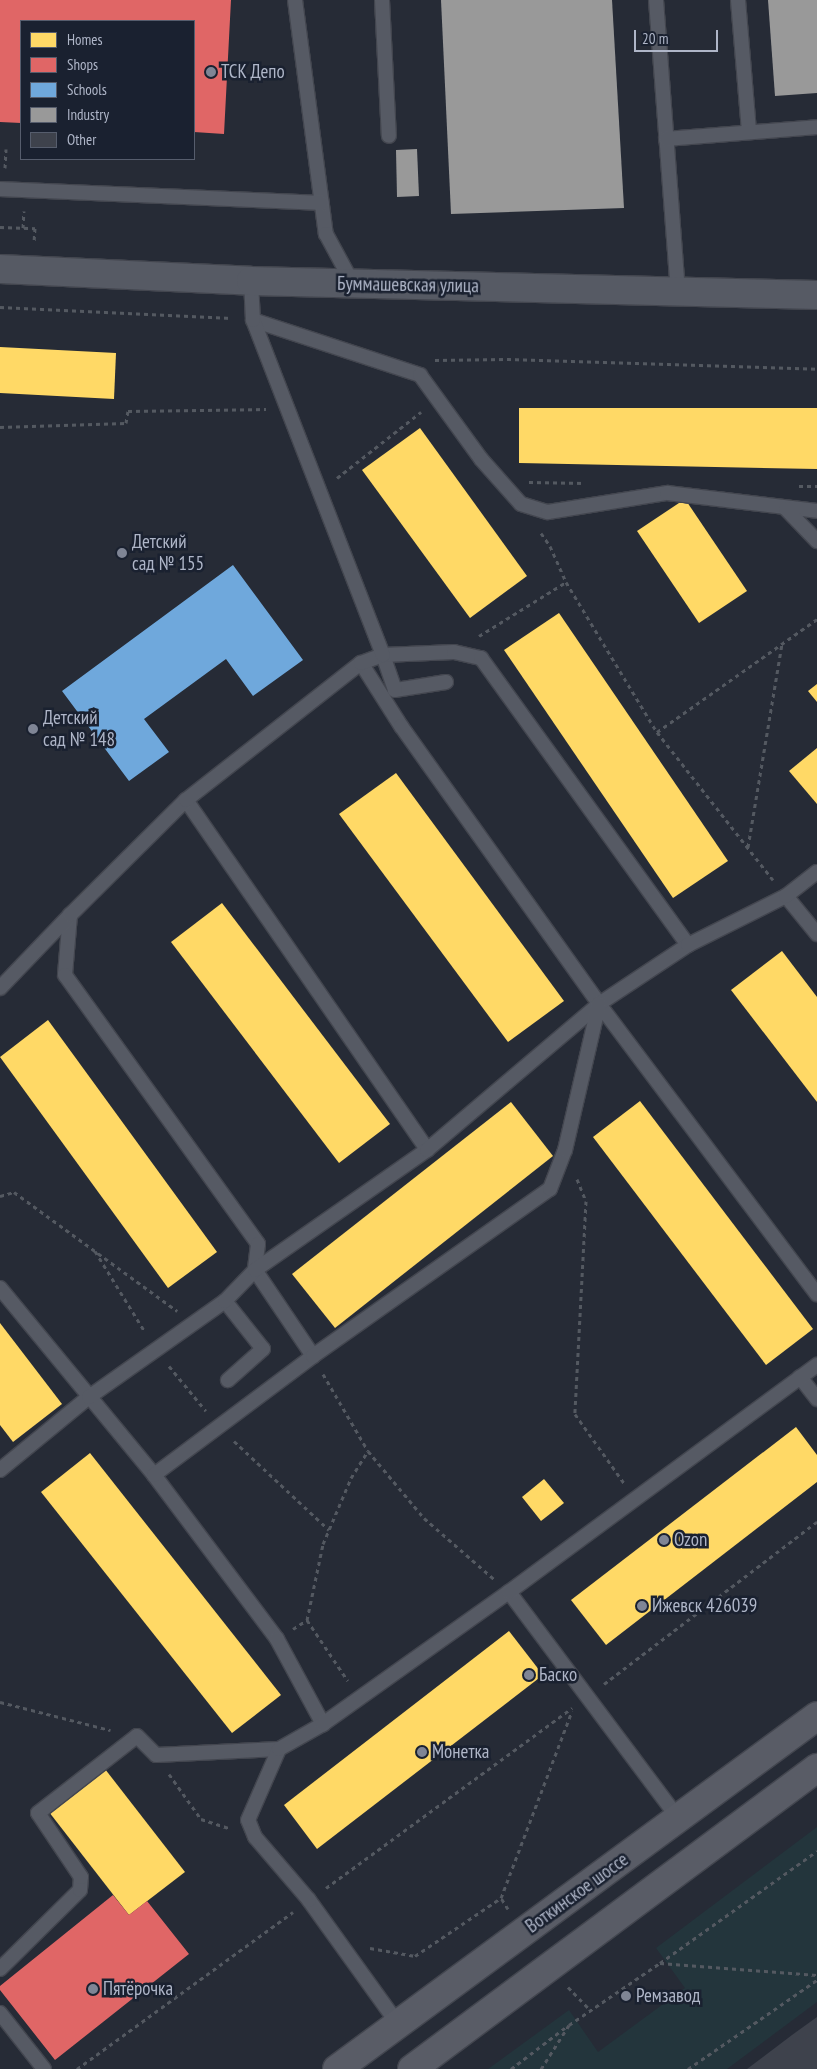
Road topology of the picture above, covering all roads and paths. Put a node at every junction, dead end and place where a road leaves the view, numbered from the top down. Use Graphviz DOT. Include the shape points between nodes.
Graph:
graph roads {
  1 [pos="295,0"];
  2 [pos="382,0"];
  3 [pos="656,0"];
  4 [pos="738,0"];
  5 [pos="817,127"];
  6 [pos="749,132"];
  7 [pos="389,136"];
  8 [pos="666,139"];
  9 [pos="0,189"];
  10 [pos="322,203"];
  11 [pos="0,227"];
  12 [pos="35,228"];
  13 [pos="0,269"];
  14 [pos="251,281"];
  15 [pos="353,284"];
  16 [pos="678,291"];
  17 [pos="817,294"];
  18 [pos="0,307"];
  19 [pos="252,320"];
  20 [pos="426,360"];
  21 [pos="817,369"];
  22 [pos="437,399"];
  23 [pos="266,408"];
  24 [pos="0,427"];
  25 [pos="519,482"];
  26 [pos="586,483"];
  27 [pos="798,486"];
  28 [pos="817,486"];
  29 [pos="319,493"];
  30 [pos="521,504"];
  31 [pos="786,509"];
  32 [pos="817,511"];
  33 [pos="817,541"];
  34 [pos="566,582"];
  35 [pos="817,619"];
  36 [pos="782,643"];
  37 [pos="454,652"];
  38 [pos="383,655"];
  39 [pos="361,663"];
  40 [pos="446,682"];
  41 [pos="657,732"];
  42 [pos="186,800"];
  43 [pos="748,848"];
  44 [pos="817,872"];
  45 [pos="786,896"];
  46 [pos="70,915"];
  47 [pos="817,934"];
  48 [pos="688,945"];
  49 [pos="0,988"];
  50 [pos="599,1004"];
  51 [pos="427,1150"];
  52 [pos="566,1150"];
  53 [pos="0,1196"];
  54 [pos="94,1251"];
  55 [pos="255,1270"];
  56 [pos="0,1288"];
  57 [pos="817,1294"];
  58 [pos="225,1300"];
  59 [pos="194,1323"];
  60 [pos="156,1350"];
  61 [pos="313,1356"];
  62 [pos="817,1365"];
  63 [pos="800,1377"];
  64 [pos="228,1380"];
  65 [pos="89,1397"];
  66 [pos="817,1399"];
  67 [pos="219,1426"];
  68 [pos="368,1451"];
  69 [pos="0,1470"];
  70 [pos="154,1475"];
  71 [pos="636,1499"];
  72 [pos="817,1522"];
  73 [pos="328,1530"];
  74 [pos="509,1592"];
  75 [pos="307,1620"];
  76 [pos="277,1639"];
  77 [pos="588,1696"];
  78 [pos="359,1698"];
  79 [pos="0,1702"];
  80 [pos="817,1716"];
  81 [pos="322,1724"];
  82 [pos="137,1736"];
  83 [pos="279,1749"];
  84 [pos="156,1755"];
  85 [pos="817,1768"];
  86 [pos="678,1818"];
  87 [pos="255,1836"];
  88 [pos="817,1851"];
  89 [pos="501,1898"];
  90 [pos="309,1900"];
  91 [pos="523,1932"];
  92 [pos="340,1944"];
  93 [pos="660,1963"];
  94 [pos="549,1967"];
  95 [pos="0,1968"];
  96 [pos="817,1975"];
  97 [pos="817,1980"];
  98 [pos="590,2010"];
  99 [pos="0,2013"];
  100 [pos="398,2024"];
  101 [pos="569,2025"];
  102 [pos="44,2069"];
  103 [pos="77,2069"];
  104 [pos="337,2069"];
  105 [pos="412,2069"];
  106 [pos="511,2069"];
  107 [pos="541,2069"];
  108 [pos="688,2069"];
  1 -- 10 [label="lane"];
  2 -- 7 [label="lane"];
  3 -- 8 [label="lane"];
  4 -- 6 [label="lane"];
  5 -- 6 [label="lane"];
  6 -- 8 [label="lane"];
  8 -- 16 [label="lane"];
  9 -- 10 [label="lane"];
  10 -- 15 [label="lane" via="326,234"];
  11 -- 12 [label="path"];
  13 -- 14 [label="street, Буммашевская улица"];
  14 -- 15 [label="street, Буммашевская улица"];
  14 -- 19 [label="lane"];
  15 -- 16 [label="street, Буммашевская улица"];
  16 -- 17 [label="street, Буммашевская улица"];
  18 -- 19 [label="path"];
  19 -- 22 [label="lane" via="420,375"];
  19 -- 29 [label="lane"];
  20 -- 21 [label="path" via="507,359"];
  22 -- 29 [label="path"];
  22 -- 30 [label="lane"];
  23 -- 24 [label="path" via="128,411 126,423"];
  25 -- 26 [label="path"];
  27 -- 28 [label="path"];
  29 -- 38 [label="lane"];
  30 -- 31 [label="lane" via="548,512 667,493"];
  30 -- 34 [label="path" via="550,546"];
  31 -- 32 [label="lane"];
  31 -- 33 [label="lane"];
  34 -- 37 [label="path"];
  34 -- 41 [label="path"];
  35 -- 36 [label="path"];
  36 -- 41 [label="path"];
  36 -- 43 [label="path"];
  37 -- 38 [label="lane"];
  37 -- 48 [label="lane" via="481,658"];
  38 -- 39 [label="lane"];
  38 -- 40 [label="lane" via="395,690"];
  39 -- 42 [label="lane"];
  39 -- 50 [label="lane" via="401,726"];
  41 -- 43 [label="path"];
  42 -- 46 [label="lane"];
  42 -- 51 [label="lane"];
  43 -- 45 [label="path"];
  44 -- 45 [label="lane"];
  45 -- 47 [label="lane"];
  45 -- 48 [label="lane"];
  46 -- 49 [label="lane"];
  46 -- 55 [label="lane" via="65,975 258,1244"];
  48 -- 50 [label="lane"];
  50 -- 51 [label="lane"];
  50 -- 52 [label="lane"];
  50 -- 57 [label="lane"];
  51 -- 55 [label="lane"];
  52 -- 61 [label="lane" via="550,1189"];
  52 -- 71 [label="path" via="586,1201 575,1414"];
  53 -- 54 [label="path" via="14,1192"];
  54 -- 59 [label="path"];
  54 -- 60 [label="path"];
  55 -- 58 [label="lane"];
  55 -- 61 [label="lane"];
  56 -- 65 [label="lane"];
  58 -- 59 [label="lane"];
  58 -- 64 [label="lane" via="263,1349"];
  59 -- 60 [label="lane"];
  60 -- 65 [label="lane"];
  60 -- 67 [label="path"];
  61 -- 67 [label="lane"];
  61 -- 68 [label="path"];
  62 -- 63 [label="lane"];
  63 -- 66 [label="lane"];
  63 -- 71 [label="lane"];
  65 -- 69 [label="lane"];
  65 -- 70 [label="lane"];
  67 -- 70 [label="lane"];
  67 -- 73 [label="path"];
  68 -- 73 [label="path" via="351,1478"];
  68 -- 74 [label="path" via="424,1518"];
  70 -- 76 [label="lane"];
  71 -- 74 [label="lane"];
  72 -- 77 [label="path"];
  73 -- 75 [label="path" via="322,1544"];
  74 -- 77 [label="lane"];
  74 -- 78 [label="lane"];
  75 -- 76 [label="path"];
  75 -- 78 [label="path"];
  76 -- 81 [label="lane"];
  77 -- 86 [label="lane"];
  78 -- 81 [label="lane"];
  79 -- 82 [label="path"];
  80 -- 86 [label="main road, Воткинское шоссе"];
  81 -- 83 [label="lane"];
  82 -- 84 [label="lane"];
  82 -- 95 [label="lane" via="38,1813 81,1876 80,1890"];
  83 -- 84 [label="lane"];
  83 -- 87 [label="lane" via="248,1820"];
  84 -- 87 [label="path" via="201,1819"];
  85 -- 94 [label="main road"];
  86 -- 91 [label="main road, Воткинское шоссе"];
  87 -- 90 [label="lane"];
  88 -- 93 [label="path"];
  89 -- 90 [label="path" via="574,1707"];
  89 -- 91 [label="path"];
  89 -- 92 [label="path" via="415,1956"];
  90 -- 92 [label="lane"];
  90 -- 103 [label="path"];
  91 -- 100 [label="main road, Воткинское шоссе"];
  92 -- 100 [label="lane"];
  93 -- 96 [label="path"];
  93 -- 98 [label="path"];
  94 -- 98 [label="path"];
  94 -- 105 [label="main road"];
  97 -- 108 [label="path"];
  98 -- 101 [label="path"];
  99 -- 102 [label="lane"];
  100 -- 104 [label="main road, Воткинское шоссе"];
  101 -- 106 [label="path"];
  101 -- 107 [label="path"];
}
